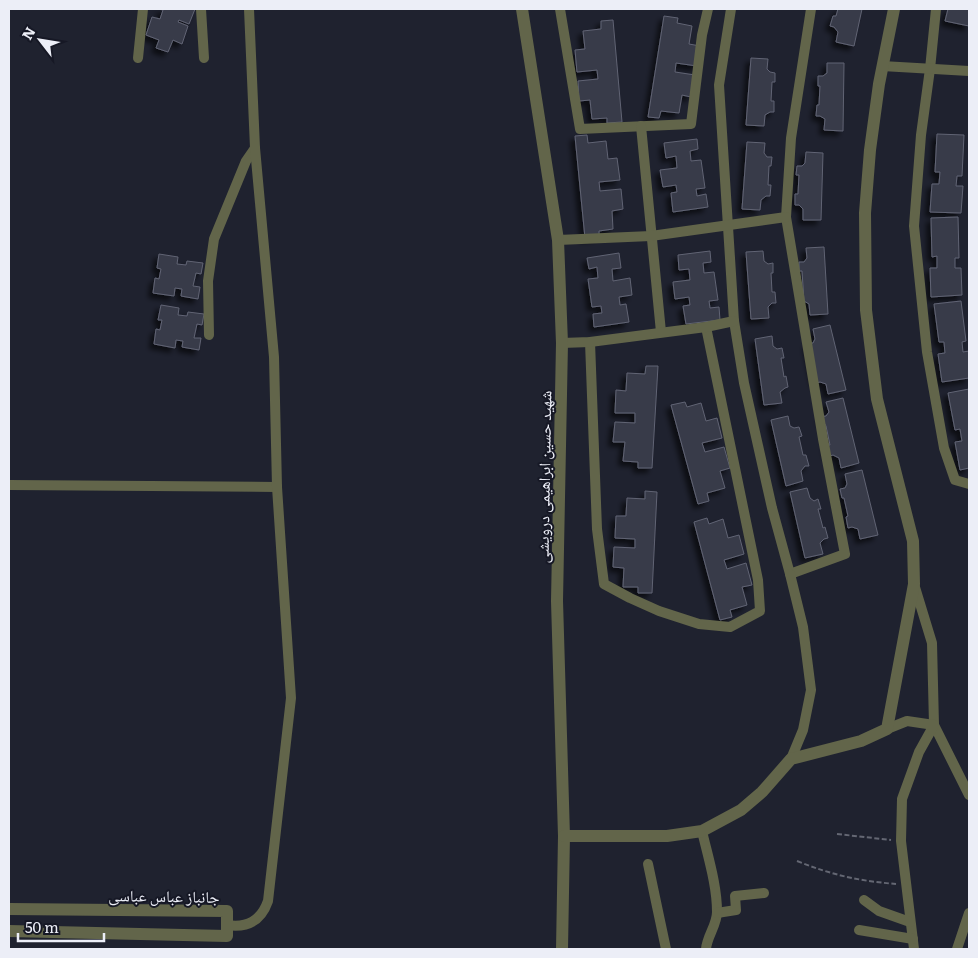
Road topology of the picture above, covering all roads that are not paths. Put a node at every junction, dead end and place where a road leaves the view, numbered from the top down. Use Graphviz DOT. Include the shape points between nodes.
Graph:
graph roads {
  1 [pos="144,9"];
  2 [pos="201,9"];
  3 [pos="249,9"];
  4 [pos="522,9"];
  5 [pos="560,9"];
  6 [pos="708,9"];
  7 [pos="731,9"];
  8 [pos="811,9"];
  9 [pos="894,9"];
  10 [pos="936,9"];
  11 [pos="138,58"];
  12 [pos="204,58"];
  13 [pos="882,66"];
  14 [pos="930,69"];
  15 [pos="969,71"];
  16 [pos="641,126"];
  17 [pos="255,148"];
  18 [pos="786,217"];
  19 [pos="728,226"];
  20 [pos="651,236"];
  21 [pos="558,240"];
  22 [pos="734,321"];
  23 [pos="706,327"];
  24 [pos="661,332"];
  25 [pos="209,335"];
  26 [pos="590,342"];
  27 [pos="562,344"];
  28 [pos="969,484"];
  29 [pos="9,485"];
  30 [pos="277,487"];
  31 [pos="790,574"];
  32 [pos="914,584"];
  33 [pos="934,725"];
  34 [pos="887,729"];
  35 [pos="791,759"];
  36 [pos="969,795"];
  37 [pos="702,831"];
  38 [pos="564,836"];
  39 [pos="648,864"];
  40 [pos="764,893"];
  41 [pos="864,900"];
  42 [pos="9,909"];
  43 [pos="89,910"];
  44 [pos="717,913"];
  45 [pos="969,913"];
  46 [pos="910,922"];
  47 [pos="227,925"];
  48 [pos="859,930"];
  49 [pos="9,931"];
  50 [pos="89,933"];
  51 [pos="913,944"];
  52 [pos="562,949"];
  53 [pos="666,949"];
  54 [pos="706,949"];
  55 [pos="957,949"];
  1 -- 11 [label="street"];
  2 -- 12 [label="street"];
  3 -- 17 [label="street"];
  4 -- 21 [label="street, شهید حسین ابراهیمی درویشی"];
  5 -- 16 [label="street" via="580,129"];
  6 -- 16 [label="street" via="691,124"];
  7 -- 19 [label="street" via="719,85"];
  8 -- 18 [label="street" via="791,138"];
  9 -- 13 [label="street"];
  10 -- 14 [label="street"];
  13 -- 14 [label="street"];
  13 -- 32 [label="street" via="865,213 866,310 878,399 913,541"];
  14 -- 15 [label="street"];
  14 -- 28 [label="street" via="914,226 927,352 944,448 955,480"];
  16 -- 20 [label="street"];
  17 -- 25 [label="street" via="246,161 214,239 208,281"];
  17 -- 30 [label="street" via="274,357"];
  18 -- 19 [label="street"];
  18 -- 31 [label="street" via="846,554"];
  19 -- 20 [label="street"];
  19 -- 22 [label="street"];
  20 -- 21 [label="street"];
  20 -- 24 [label="street"];
  21 -- 27 [label="street, شهید حسین ابراهیمی درویشی"];
  22 -- 23 [label="street"];
  22 -- 31 [label="street" via="744,383"];
  23 -- 24 [label="street"];
  23 -- 26 [label="street" via="758,580 760,611 730,627 700,624 659,611 604,584 597,529"];
  24 -- 26 [label="street"];
  26 -- 27 [label="street"];
  27 -- 38 [label="street, شهید حسین ابراهیمی درویشی" via="557,601"];
  29 -- 30 [label="street"];
  30 -- 47 [label="street" via="290,698 272,877 264,912 255,920 238,926"];
  31 -- 35 [label="street" via="803,627 812,690 803,730"];
  32 -- 33 [label="street" via="932,643"];
  32 -- 34 [label="street"];
  33 -- 34 [label="street" via="907,721"];
  33 -- 36 [label="street"];
  33 -- 46 [label="street" via="919,752 902,799 901,841"];
  34 -- 35 [label="street" via="861,741"];
  35 -- 37 [label="street" via="741,810"];
  37 -- 38 [label="street" via="667,836"];
  37 -- 44 [label="street"];
  38 -- 52 [label="street, شهید حسین ابراهیمی درویشی"];
  39 -- 53 [label="street"];
  40 -- 44 [label="street" via="735,896 736,910"];
  41 -- 46 [label="street" via="879,911"];
  42 -- 43 [label="street, جانباز عباس عباسی"];
  43 -- 47 [label="street, جانباز عباس عباسی" via="227,911"];
  43 -- 50 [label="street"];
  44 -- 54 [label="street"];
  45 -- 55 [label="street"];
  46 -- 51 [label="street"];
  47 -- 50 [label="street, جانباز عباس عباسی" via="227,936"];
  48 -- 51 [label="street"];
  49 -- 50 [label="street, جانباز عباس عباسی"];
}
